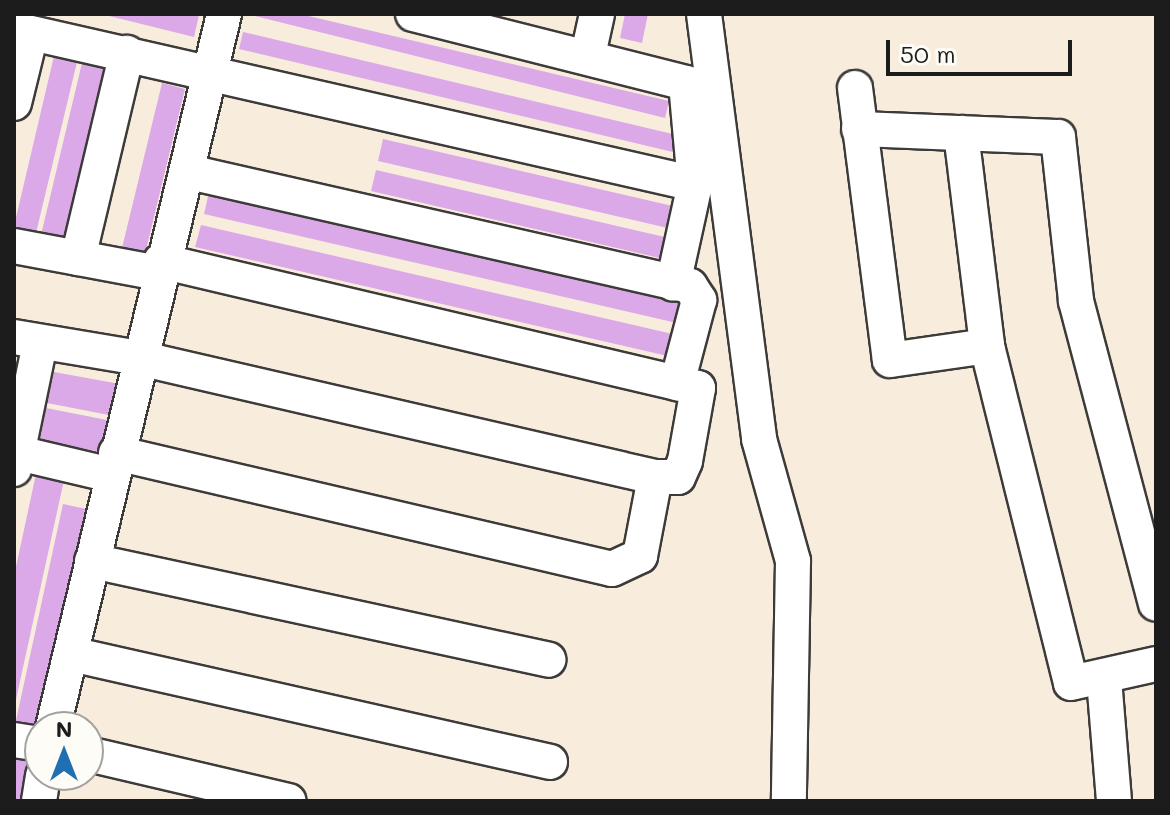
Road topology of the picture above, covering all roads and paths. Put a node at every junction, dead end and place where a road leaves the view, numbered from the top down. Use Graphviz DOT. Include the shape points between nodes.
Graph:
graph roads {
  1 [pos="224,14"];
  2 [pos="413,14"];
  3 [pos="597,14"];
  4 [pos="704,14"];
  5 [pos="496,23"];
  6 [pos="22,31"];
  7 [pos="127,53"];
  8 [pos="588,55"];
  9 [pos="211,74"];
  10 [pos="855,88"];
  11 [pos="14,103"];
  12 [pos="859,129"];
  13 [pos="961,133"];
  14 [pos="189,172"];
  15 [pos="695,184"];
  16 [pos="14,246"];
  17 [pos="78,258"];
  18 [pos="160,267"];
  19 [pos="673,284"];
  20 [pos="27,340"];
  21 [pos="987,346"];
  22 [pos="139,358"];
  23 [pos="677,383"];
  24 [pos="15,458"];
  25 [pos="114,464"];
  26 [pos="655,477"];
  27 [pos="92,561"];
  28 [pos="1156,604"];
  29 [pos="71,654"];
  30 [pos="548,660"];
  31 [pos="1156,664"];
  32 [pos="1104,679"];
  33 [pos="57,711"];
  34 [pos="104,758"];
  35 [pos="550,762"];
  36 [pos="289,801"];
  37 [pos="789,801"];
  38 [pos="1114,801"];
  1 -- 9 [label="street"];
  2 -- 5 [label="street"];
  3 -- 8 [label="street"];
  4 -- 37 [label="street" via="759,439 793,561"];
  5 -- 8 [label="street"];
  6 -- 7 [label="street"];
  6 -- 11 [label="street"];
  7 -- 9 [label="street"];
  7 -- 17 [label="street"];
  8 -- 15 [label="street" via="686,83"];
  9 -- 14 [label="street"];
  9 -- 15 [label="street"];
  10 -- 12 [label="street"];
  12 -- 13 [label="street"];
  12 -- 21 [label="street" via="890,360"];
  13 -- 21 [label="street"];
  13 -- 28 [label="street" via="1058,137 1076,301"];
  14 -- 18 [label="street"];
  14 -- 19 [label="street"];
  15 -- 19 [label="street"];
  16 -- 17 [label="street"];
  17 -- 18 [label="street"];
  18 -- 22 [label="street"];
  18 -- 23 [label="street"];
  19 -- 23 [label="street" via="699,290"];
  20 -- 22 [label="street"];
  20 -- 24 [label="street"];
  21 -- 32 [label="street" via="1071,683"];
  22 -- 25 [label="street"];
  22 -- 26 [label="street"];
  23 -- 26 [label="street" via="698,388 699,397 685,461 678,477"];
  24 -- 25 [label="street"];
  25 -- 26 [label="street" via="612,569 640,556"];
  25 -- 27 [label="street"];
  27 -- 29 [label="street"];
  27 -- 30 [label="street"];
  29 -- 33 [label="street"];
  29 -- 35 [label="street"];
  31 -- 32 [label="street"];
  32 -- 38 [label="street"];
  34 -- 36 [label="street"];
}
